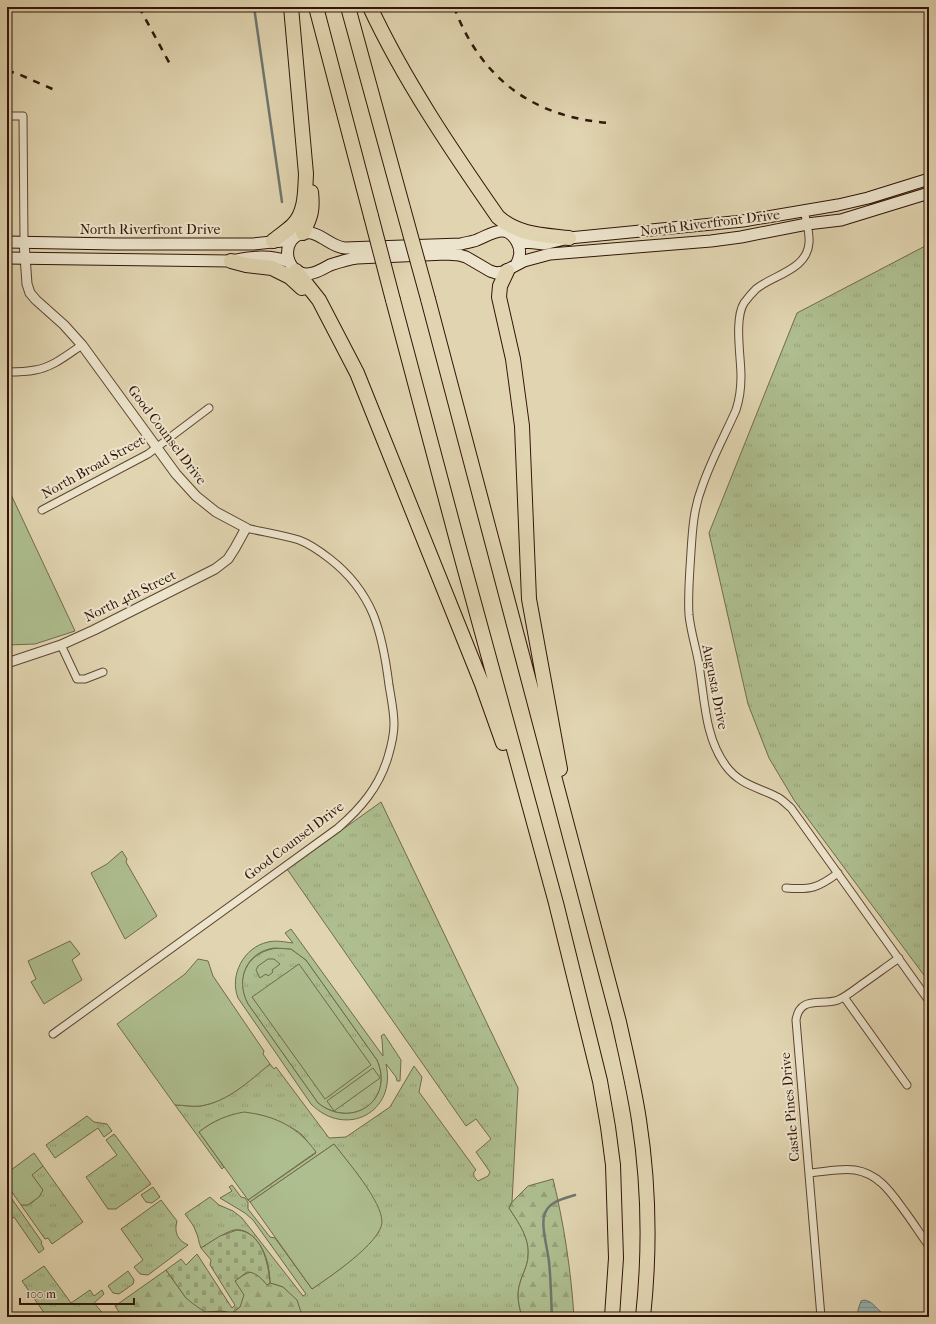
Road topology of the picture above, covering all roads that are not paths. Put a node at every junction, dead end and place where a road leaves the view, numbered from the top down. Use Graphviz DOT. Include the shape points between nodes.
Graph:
graph roads {
  1 [pos="291,7"];
  2 [pos="316,7"];
  3 [pos="348,7"];
  4 [pos="370,7"];
  5 [pos="7,116"];
  6 [pos="306,174"];
  7 [pos="929,179"];
  8 [pos="929,193"];
  9 [pos="804,210"];
  10 [pos="807,224"];
  11 [pos="512,233"];
  12 [pos="298,236"];
  13 [pos="569,238"];
  14 [pos="7,242"];
  15 [pos="24,242"];
  16 [pos="273,242"];
  17 [pos="345,254"];
  18 [pos="7,258"];
  19 [pos="24,259"];
  20 [pos="231,261"];
  21 [pos="292,267"];
  22 [pos="511,268"];
  23 [pos="334,326"];
  24 [pos="82,345"];
  25 [pos="7,372"];
  26 [pos="209,408"];
  27 [pos="157,447"];
  28 [pos="42,510"];
  29 [pos="246,528"];
  30 [pos="61,645"];
  31 [pos="7,663"];
  32 [pos="103,672"];
  33 [pos="575,858"];
  34 [pos="838,873"];
  35 [pos="786,888"];
  36 [pos="556,903"];
  37 [pos="899,958"];
  38 [pos="844,997"];
  39 [pos="929,1000"];
  40 [pos="53,1034"];
  41 [pos="907,1085"];
  42 [pos="809,1173"];
  43 [pos="929,1246"];
  44 [pos="612,1317"];
  45 [pos="643,1317"];
  46 [pos="821,1317"];
  1 -- 6 [label="highway"];
  2 -- 36 [label="highway, bridge"];
  3 -- 33 [label="highway, bridge" via="428,299"];
  4 -- 11 [label="highway" via="401,67 440,130"];
  5 -- 15 [label="street" via="23,116"];
  6 -- 12 [label="highway" via="313,205 312,212"];
  6 -- 16 [label="highway" via="305,195 300,215 292,227"];
  7 -- 9 [label="main road, North Riverfront Drive" via="868,198"];
  8 -- 10 [label="main road, North Riverfront Drive" via="840,220"];
  9 -- 10 [label="street"];
  9 -- 13 [label="main road, North Riverfront Drive" via="742,221"];
  10 -- 22 [label="main road, North Riverfront Drive" via="718,240 550,254 529,259"];
  10 -- 34 [label="street, Augusta Drive" via="809,245 802,260 756,289 744,304 739,321 740,397 696,506 692,531 689,615 710,736 718,755 728,768 751,787 779,797 791,808"];
  11 -- 13 [label="highway" via="518,230"];
  11 -- 17 [label="main road" via="496,231 461,244"];
  11 -- 22 [label="main road" via="520,248 520,254"];
  12 -- 16 [label="main road, North Riverfront Drive"];
  12 -- 17 [label="main road" via="310,233 317,235"];
  12 -- 21 [label="main road" via="288,245 287,252"];
  14 -- 15 [label="main road, North Riverfront Drive"];
  15 -- 16 [label="main road, North Riverfront Drive"];
  15 -- 19 [label="street, Good Counsel Drive"];
  17 -- 21 [label="main road" via="314,273 308,274"];
  17 -- 22 [label="main road" via="459,255 496,273"];
  18 -- 19 [label="main road"];
  19 -- 20 [label="main road"];
  19 -- 24 [label="street, Good Counsel Drive" via="30,293"];
  20 -- 21 [label="main road" via="271,257"];
  20 -- 23 [label="highway" via="272,268 290,277"];
  21 -- 23 [label="highway" via="319,300"];
  22 -- 33 [label="highway" via="500,286 499,297 513,359 522,426 529,599"];
  23 -- 36 [label="highway" via="357,373 482,684"];
  24 -- 25 [label="street" via="47,367"];
  24 -- 27 [label="street, Good Counsel Drive"];
  26 -- 27 [label="street, North Broad Street"];
  27 -- 28 [label="street, North Broad Street" via="114,473"];
  27 -- 29 [label="street, Good Counsel Drive" via="196,496 216,512"];
  29 -- 30 [label="street, North 4th Street" via="228,559 215,569"];
  29 -- 40 [label="street, Good Counsel Drive" via="300,540 331,560 346,574 367,603 380,636 394,713 392,742 386,762 370,796 338,828"];
  30 -- 31 [label="street, North 4th Street"];
  30 -- 32 [label="street" via="77,678 85,679"];
  33 -- 45 [label="highway" via="619,1022 639,1120 647,1207"];
  34 -- 35 [label="street" via="816,887"];
  34 -- 37 [label="street, Augusta Drive"];
  36 -- 44 [label="highway" via="591,1040 608,1127 616,1258"];
  37 -- 38 [label="street, Castle Pines Drive"];
  37 -- 39 [label="street, Augusta Drive"];
  38 -- 41 [label="street"];
  38 -- 42 [label="street, Castle Pines Drive" via="803,1005 797,1014"];
  42 -- 43 [label="street" via="856,1170 881,1181"];
  42 -- 46 [label="street, Castle Pines Drive"];
}
